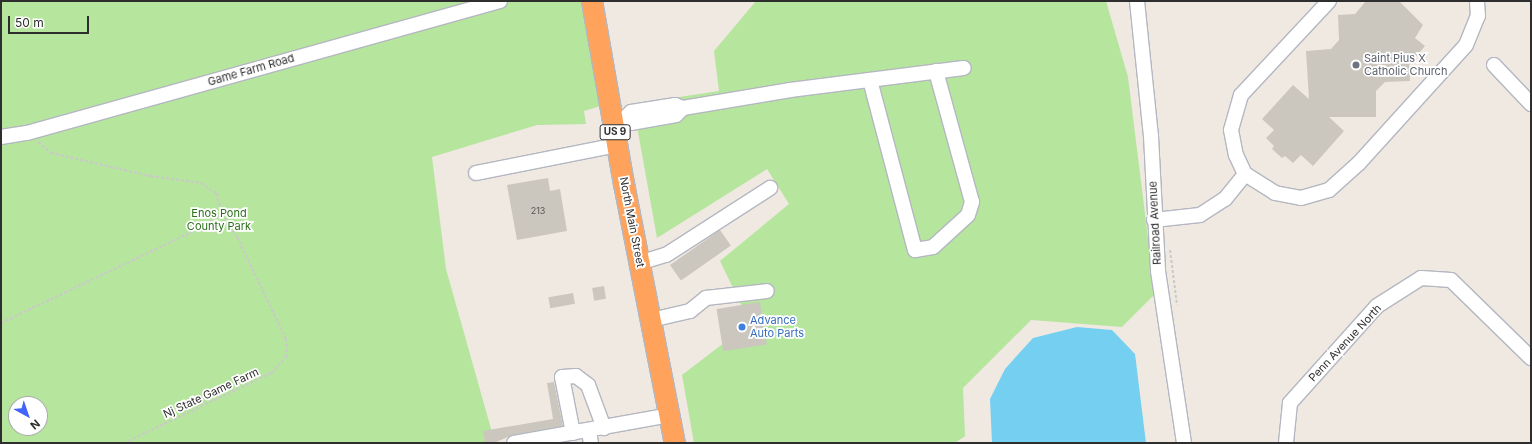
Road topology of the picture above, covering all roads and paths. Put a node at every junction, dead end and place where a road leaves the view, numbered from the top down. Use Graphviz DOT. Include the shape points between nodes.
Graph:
graph roads {
  1 [pos="500,1"];
  2 [pos="592,1"];
  3 [pos="1137,1"];
  4 [pos="1329,1"];
  5 [pos="1477,1"];
  6 [pos="475,4"];
  7 [pos="1494,65"];
  8 [pos="964,68"];
  9 [pos="936,72"];
  10 [pos="870,80"];
  11 [pos="1531,104"];
  12 [pos="619,120"];
  13 [pos="26,133"];
  14 [pos="1,137"];
  15 [pos="617,145"];
  16 [pos="476,173"];
  17 [pos="1245,174"];
  18 [pos="770,188"];
  19 [pos="222,214"];
  20 [pos="1154,220"];
  21 [pos="640,263"];
  22 [pos="768,291"];
  23 [pos="651,320"];
  24 [pos="1,323"];
  25 [pos="1531,358"];
  26 [pos="670,414"];
  27 [pos="604,428"];
  28 [pos="573,433"];
  29 [pos="590,437"];
  30 [pos="124,443"];
  31 [pos="514,443"];
  32 [pos="675,443"];
  33 [pos="1184,443"];
  34 [pos="1286,443"];
  1 -- 6 [label="street, Game Farm Road"];
  2 -- 12 [label="highway, North Main Street / US 9"];
  3 -- 20 [label="street, Railroad Avenue" via="1151,136"];
  4 -- 17 [label="street" via="1241,95 1231,130 1236,155"];
  5 -- 17 [label="street" via="1478,16 1466,45 1360,164 1329,190 1301,198 1275,193"];
  6 -- 13 [label="street, Game Farm Road"];
  7 -- 11 [label="street"];
  8 -- 9 [label="street"];
  9 -- 10 [label="street"];
  9 -- 10 [label="street" via="972,202 968,215 932,247 915,250"];
  10 -- 12 [label="street" via="682,108 676,115 631,123"];
  12 -- 15 [label="highway, North Main Street / US 9"];
  13 -- 14 [label="street, Game Farm Road"];
  13 -- 19 [label="path, Nj State Game Farm" via="51,153 151,176 201,183 216,194"];
  15 -- 16 [label="street"];
  15 -- 21 [label="highway, North Main Street / US 9"];
  17 -- 20 [label="street" via="1225,199 1200,214"];
  18 -- 21 [label="street" via="666,255"];
  19 -- 24 [label="path" via="182,237"];
  19 -- 30 [label="path, Nj State Game Farm" via="237,237 286,339 287,356 271,373"];
  20 -- 33 [label="street, Railroad Avenue" via="1159,278"];
  21 -- 23 [label="highway, North Main Street / US 9"];
  22 -- 23 [label="street" via="706,298 690,311"];
  23 -- 26 [label="highway, North Main Street / US 9"];
  25 -- 34 [label="street, Penn Avenue North" via="1451,280 1421,278 1377,306 1290,403"];
  26 -- 27 [label="street"];
  26 -- 32 [label="highway, North Main Street / US 9"];
  27 -- 28 [label="street" via="588,385 576,376 562,377"];
  27 -- 29 [label="street"];
  28 -- 29 [label="street"];
  28 -- 31 [label="street"];
}
